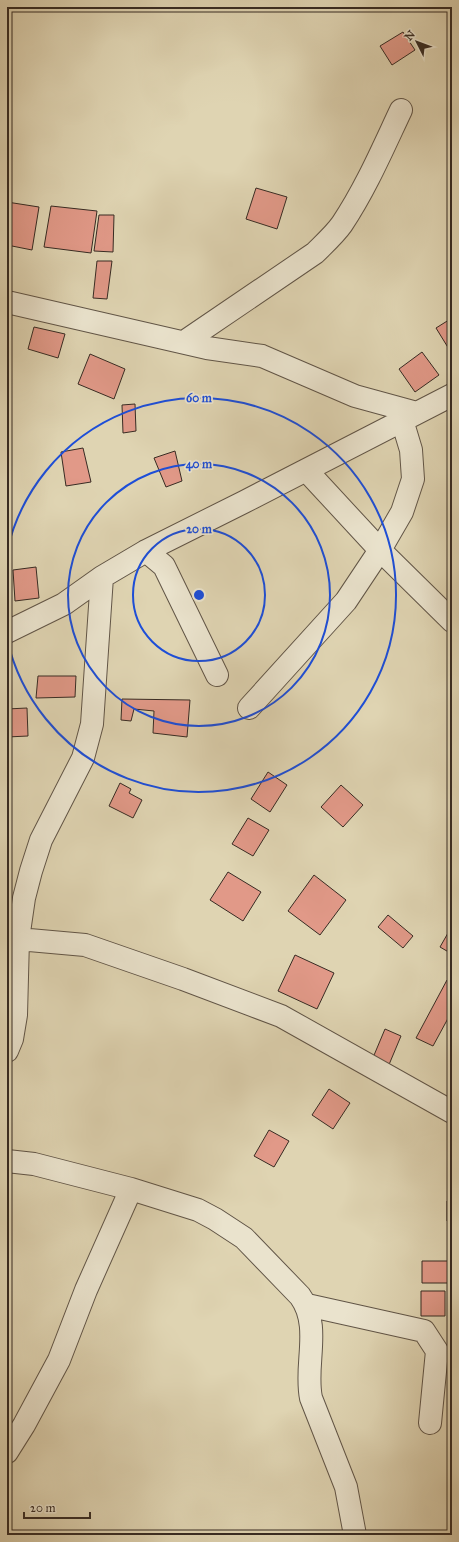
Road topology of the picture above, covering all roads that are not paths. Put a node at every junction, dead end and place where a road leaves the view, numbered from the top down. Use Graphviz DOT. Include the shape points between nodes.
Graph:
graph roads {
  1 [pos="401,110"];
  2 [pos="7,302"];
  3 [pos="184,342"];
  4 [pos="452,395"];
  5 [pos="409,417"];
  6 [pos="306,470"];
  7 [pos="380,550"];
  8 [pos="146,551"];
  9 [pos="102,577"];
  10 [pos="452,621"];
  11 [pos="7,632"];
  12 [pos="217,675"];
  13 [pos="249,708"];
  14 [pos="13,936"];
  15 [pos="7,1051"];
  16 [pos="452,1112"];
  17 [pos="7,1161"];
  18 [pos="131,1189"];
  19 [pos="307,1305"];
  20 [pos="430,1424"];
  21 [pos="7,1452"];
  22 [pos="355,1535"];
  1 -- 3 [label="street" via="372,173 342,225 315,253"];
  2 -- 3 [label="street"];
  3 -- 5 [label="street" via="262,356"];
  4 -- 5 [label="street"];
  5 -- 6 [label="street"];
  5 -- 7 [label="street" via="413,479 402,512"];
  6 -- 7 [label="street"];
  6 -- 8 [label="street"];
  7 -- 10 [label="street"];
  7 -- 13 [label="street" via="346,601"];
  8 -- 9 [label="street"];
  8 -- 12 [label="street" via="164,566"];
  9 -- 11 [label="street" via="64,604"];
  9 -- 14 [label="street" via="92,724 83,758 41,840"];
  14 -- 15 [label="street" via="16,1015"];
  14 -- 16 [label="street" via="85,945 281,1016"];
  17 -- 18 [label="street" via="34,1164"];
  18 -- 19 [label="street" via="198,1210 244,1238"];
  18 -- 21 [label="street" via="86,1290 59,1360"];
  19 -- 20 [label="street" via="424,1331 437,1351"];
  19 -- 22 [label="street" via="312,1342 311,1398 346,1487"];
}
